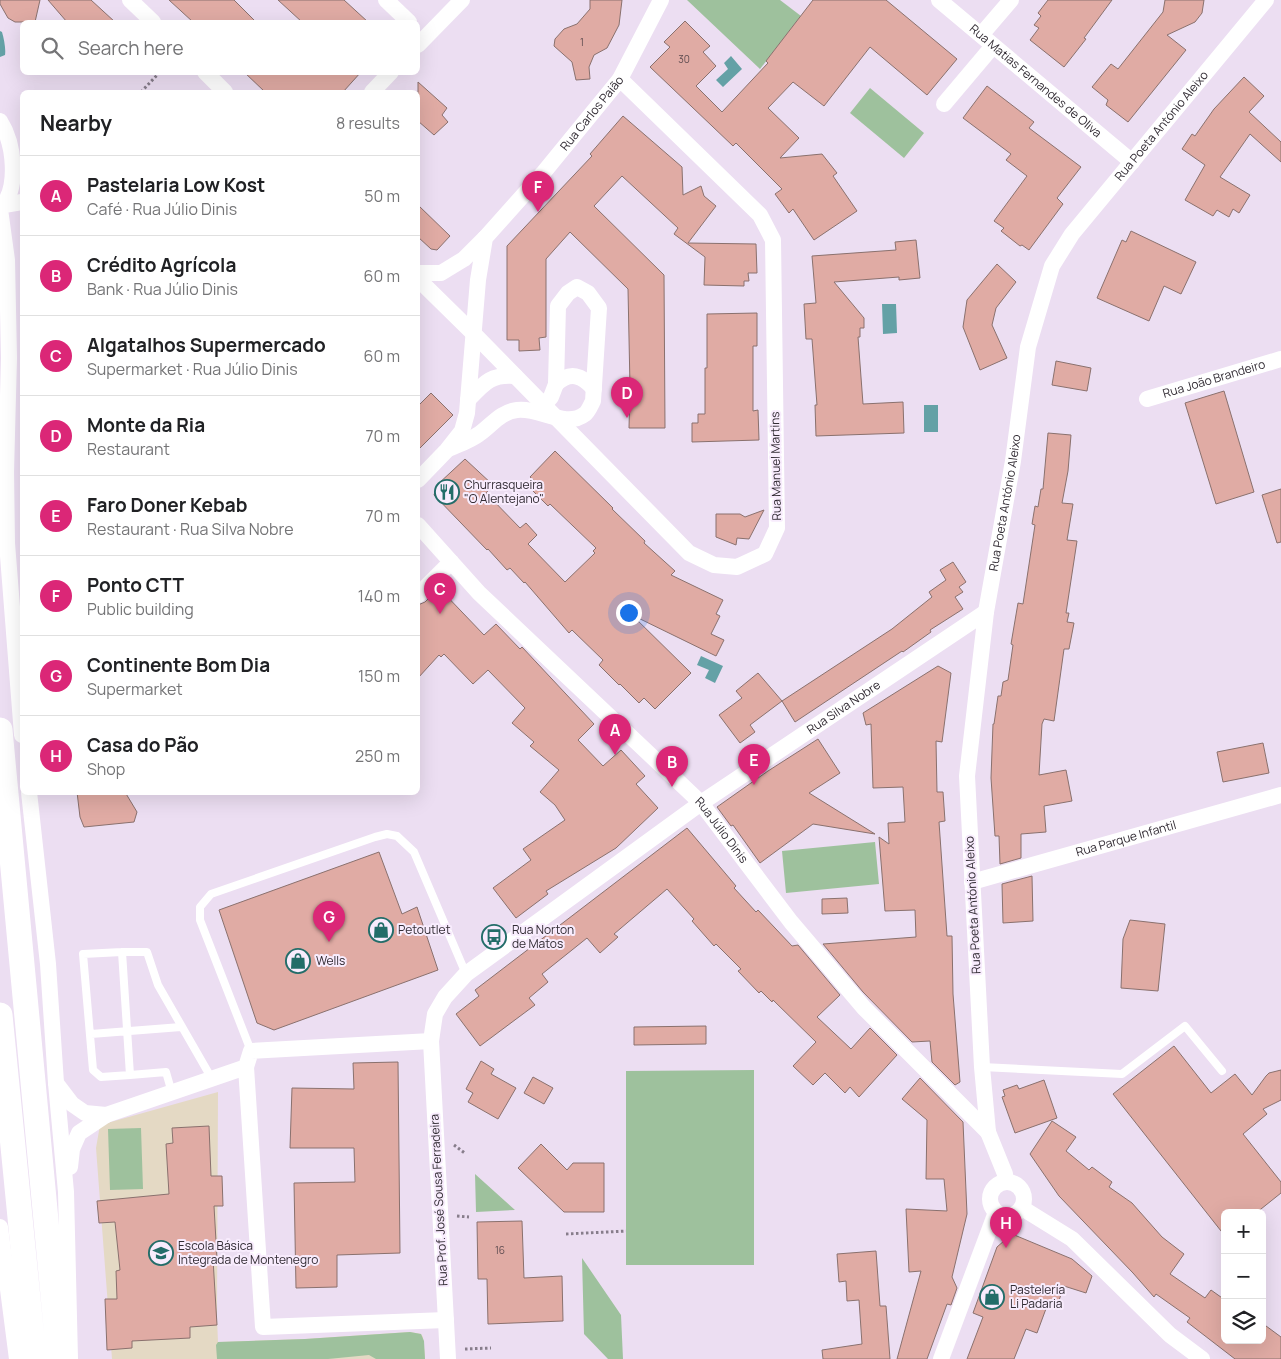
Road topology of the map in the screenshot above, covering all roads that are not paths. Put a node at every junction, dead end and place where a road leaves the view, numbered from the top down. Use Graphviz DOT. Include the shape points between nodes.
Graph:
graph roads {
  1 [pos="130,0"];
  2 [pos="386,0"];
  3 [pos="462,0"];
  4 [pos="661,0"];
  5 [pos="939,0"];
  6 [pos="1011,0"];
  7 [pos="1266,0"];
  8 [pos="151,20"];
  9 [pos="407,20"];
  10 [pos="980,36"];
  11 [pos="420,38"];
  12 [pos="994,46"];
  13 [pos="208,75"];
  14 [pos="388,75"];
  15 [pos="620,79"];
  16 [pos="223,90"];
  17 [pos="374,90"];
  18 [pos="944,104"];
  19 [pos="4,126"];
  20 [pos="20,143"];
  21 [pos="1132,162"];
  22 [pos="20,203"];
  23 [pos="1,208"];
  24 [pos="485,238"];
  25 [pos="420,272"];
  26 [pos="420,281"];
  27 [pos="474,334"];
  28 [pos="1281,359"];
  29 [pos="515,376"];
  30 [pos="556,384"];
  31 [pos="594,389"];
  32 [pos="1147,399"];
  33 [pos="468,400"];
  34 [pos="544,405"];
  35 [pos="556,417"];
  36 [pos="447,450"];
  37 [pos="420,478"];
  38 [pos="420,527"];
  39 [pos="451,562"];
  40 [pos="420,593"];
  41 [pos="986,612"];
  42 [pos="20,708"];
  43 [pos="0,730"];
  44 [pos="29,795"];
  45 [pos="1281,795"];
  46 [pos="701,802"];
  47 [pos="972,882"];
  48 [pos="122,952"];
  49 [pos="466,974"];
  50 [pos="0,1015"];
  51 [pos="181,1027"];
  52 [pos="127,1031"];
  53 [pos="91,1034"];
  54 [pos="431,1041"];
  55 [pos="248,1059"];
  56 [pos="982,1067"];
  57 [pos="1222,1071"];
  58 [pos="130,1075"];
  59 [pos="212,1079"];
  60 [pos="56,1083"];
  61 [pos="172,1092"];
  62 [pos="106,1115"];
  63 [pos="988,1132"];
  64 [pos="1006,1181"];
  65 [pos="66,1192"];
  66 [pos="1022,1208"];
  67 [pos="996,1212"];
  68 [pos="0,1227"];
  69 [pos="2,1260"];
  70 [pos="446,1320"];
  71 [pos="447,1354"];
  72 [pos="1199,1358"];
  73 [pos="17,1359"];
  74 [pos="34,1359"];
  75 [pos="60,1359"];
  76 [pos="70,1359"];
  77 [pos="941,1359"];
  1 -- 8 [label="street"];
  2 -- 9 [label="street"];
  3 -- 11 [label="street"];
  4 -- 15 [label="street, Rua Carlos Paião"];
  5 -- 10 [label="street, Rua Matias Fernandes de Oliva"];
  6 -- 10 [label="street"];
  7 -- 21 [label="street, Rua Poeta António Aleixo"];
  10 -- 12 [label="street, Rua Matias Fernandes de Oliva"];
  12 -- 18 [label="street"];
  12 -- 21 [label="street, Rua Matias Fernandes de Oliva"];
  13 -- 16 [label="street"];
  14 -- 17 [label="street"];
  15 -- 24 [label="street, Rua Carlos Paião"];
  15 -- 35 [label="street, Rua Manuel Martins" via="760,215 772,240 776,528 765,554 737,567 714,565 689,553"];
  19 -- 20 [label="street"];
  19 -- 23 [label="street" via="14,158 11,184"];
  21 -- 41 [label="street, Rua Poeta António Aleixo" via="1072,234 1052,266 1028,347 1013,461"];
  22 -- 23 [label="street"];
  23 -- 42 [label="street" via="7,260 8,543"];
  24 -- 25 [label="street, Rua Carlos Paião" via="464,259 441,273"];
  24 -- 27 [label="street"];
  26 -- 27 [label="street, Rua Manuel Martins"];
  27 -- 29 [label="street, Rua Manuel Martins"];
  27 -- 33 [label="street"];
  28 -- 32 [label="street, Rua João Brandeiro"];
  29 -- 33 [label="street" via="503,375 486,381"];
  29 -- 34 [label="street, Rua Manuel Martins"];
  30 -- 31 [label="street" via="562,378 575,375 588,381"];
  30 -- 31 [label="street" via="558,306 568,292 577,287 588,293 599,308"];
  30 -- 34 [label="street"];
  31 -- 35 [label="street" via="593,402 586,414 572,419"];
  33 -- 36 [label="street" via="462,431"];
  34 -- 35 [label="street, Rua Manuel Martins"];
  35 -- 36 [label="street" via="517,410 497,418 478,435"];
  36 -- 37 [label="street"];
  38 -- 39 [label="street, Rua Júlio Dinis"];
  39 -- 40 [label="street"];
  39 -- 46 [label="street, Rua Júlio Dinis" via="478,593"];
  41 -- 46 [label="street, Rua Silva Nobre"];
  41 -- 47 [label="street, Rua Poeta António Aleixo" via="967,776"];
  43 -- 75 [label="main road"];
  44 -- 60 [label="street" via="48,964"];
  45 -- 47 [label="street, Rua Parque Infantil"];
  46 -- 49 [label="street"];
  46 -- 63 [label="street, Rua Júlio Dinis" via="792,922 864,1008"];
  47 -- 56 [label="street, Rua Poeta António Aleixo"];
  48 -- 51 [label="lane" via="147,952 158,985"];
  48 -- 52 [label="lane"];
  48 -- 53 [label="lane" via="83,954"];
  49 -- 54 [label="street" via="445,997 435,1014"];
  49 -- 55 [label="lane" via="414,852 397,836 375,836 211,894 200,907 200,920"];
  50 -- 74 [label="main road"];
  51 -- 52 [label="lane"];
  51 -- 59 [label="lane"];
  52 -- 53 [label="lane"];
  52 -- 58 [label="lane"];
  53 -- 58 [label="lane" via="94,1070 101,1077"];
  54 -- 55 [label="street"];
  54 -- 70 [label="street, Rua Prof. José Sousa Ferradeira"];
  55 -- 59 [label="street"];
  55 -- 70 [label="street" via="262,1327"];
  56 -- 57 [label="lane" via="1122,1074 1185,1026"];
  56 -- 63 [label="street, Rua Poeta António Aleixo"];
  58 -- 61 [label="lane" via="166,1072"];
  59 -- 61 [label="street"];
  60 -- 62 [label="street" via="72,1104 85,1113"];
  60 -- 65 [label="street"];
  61 -- 62 [label="street"];
  62 -- 65 [label="street" via="79,1133 72,1150"];
  63 -- 64 [label="street"];
  64 -- 66 [label="street" via="1016,1184 1023,1192"];
  64 -- 67 [label="street" via="995,1186 990,1196"];
  65 -- 76 [label="street"];
  66 -- 67 [label="street" via="1013,1215"];
  66 -- 72 [label="street" via="1072,1240 1170,1336"];
  67 -- 77 [label="street"];
  68 -- 69 [label="street"];
  69 -- 73 [label="street"];
  70 -- 71 [label="street, Rua Prof. José Sousa Ferradeira"];
}
